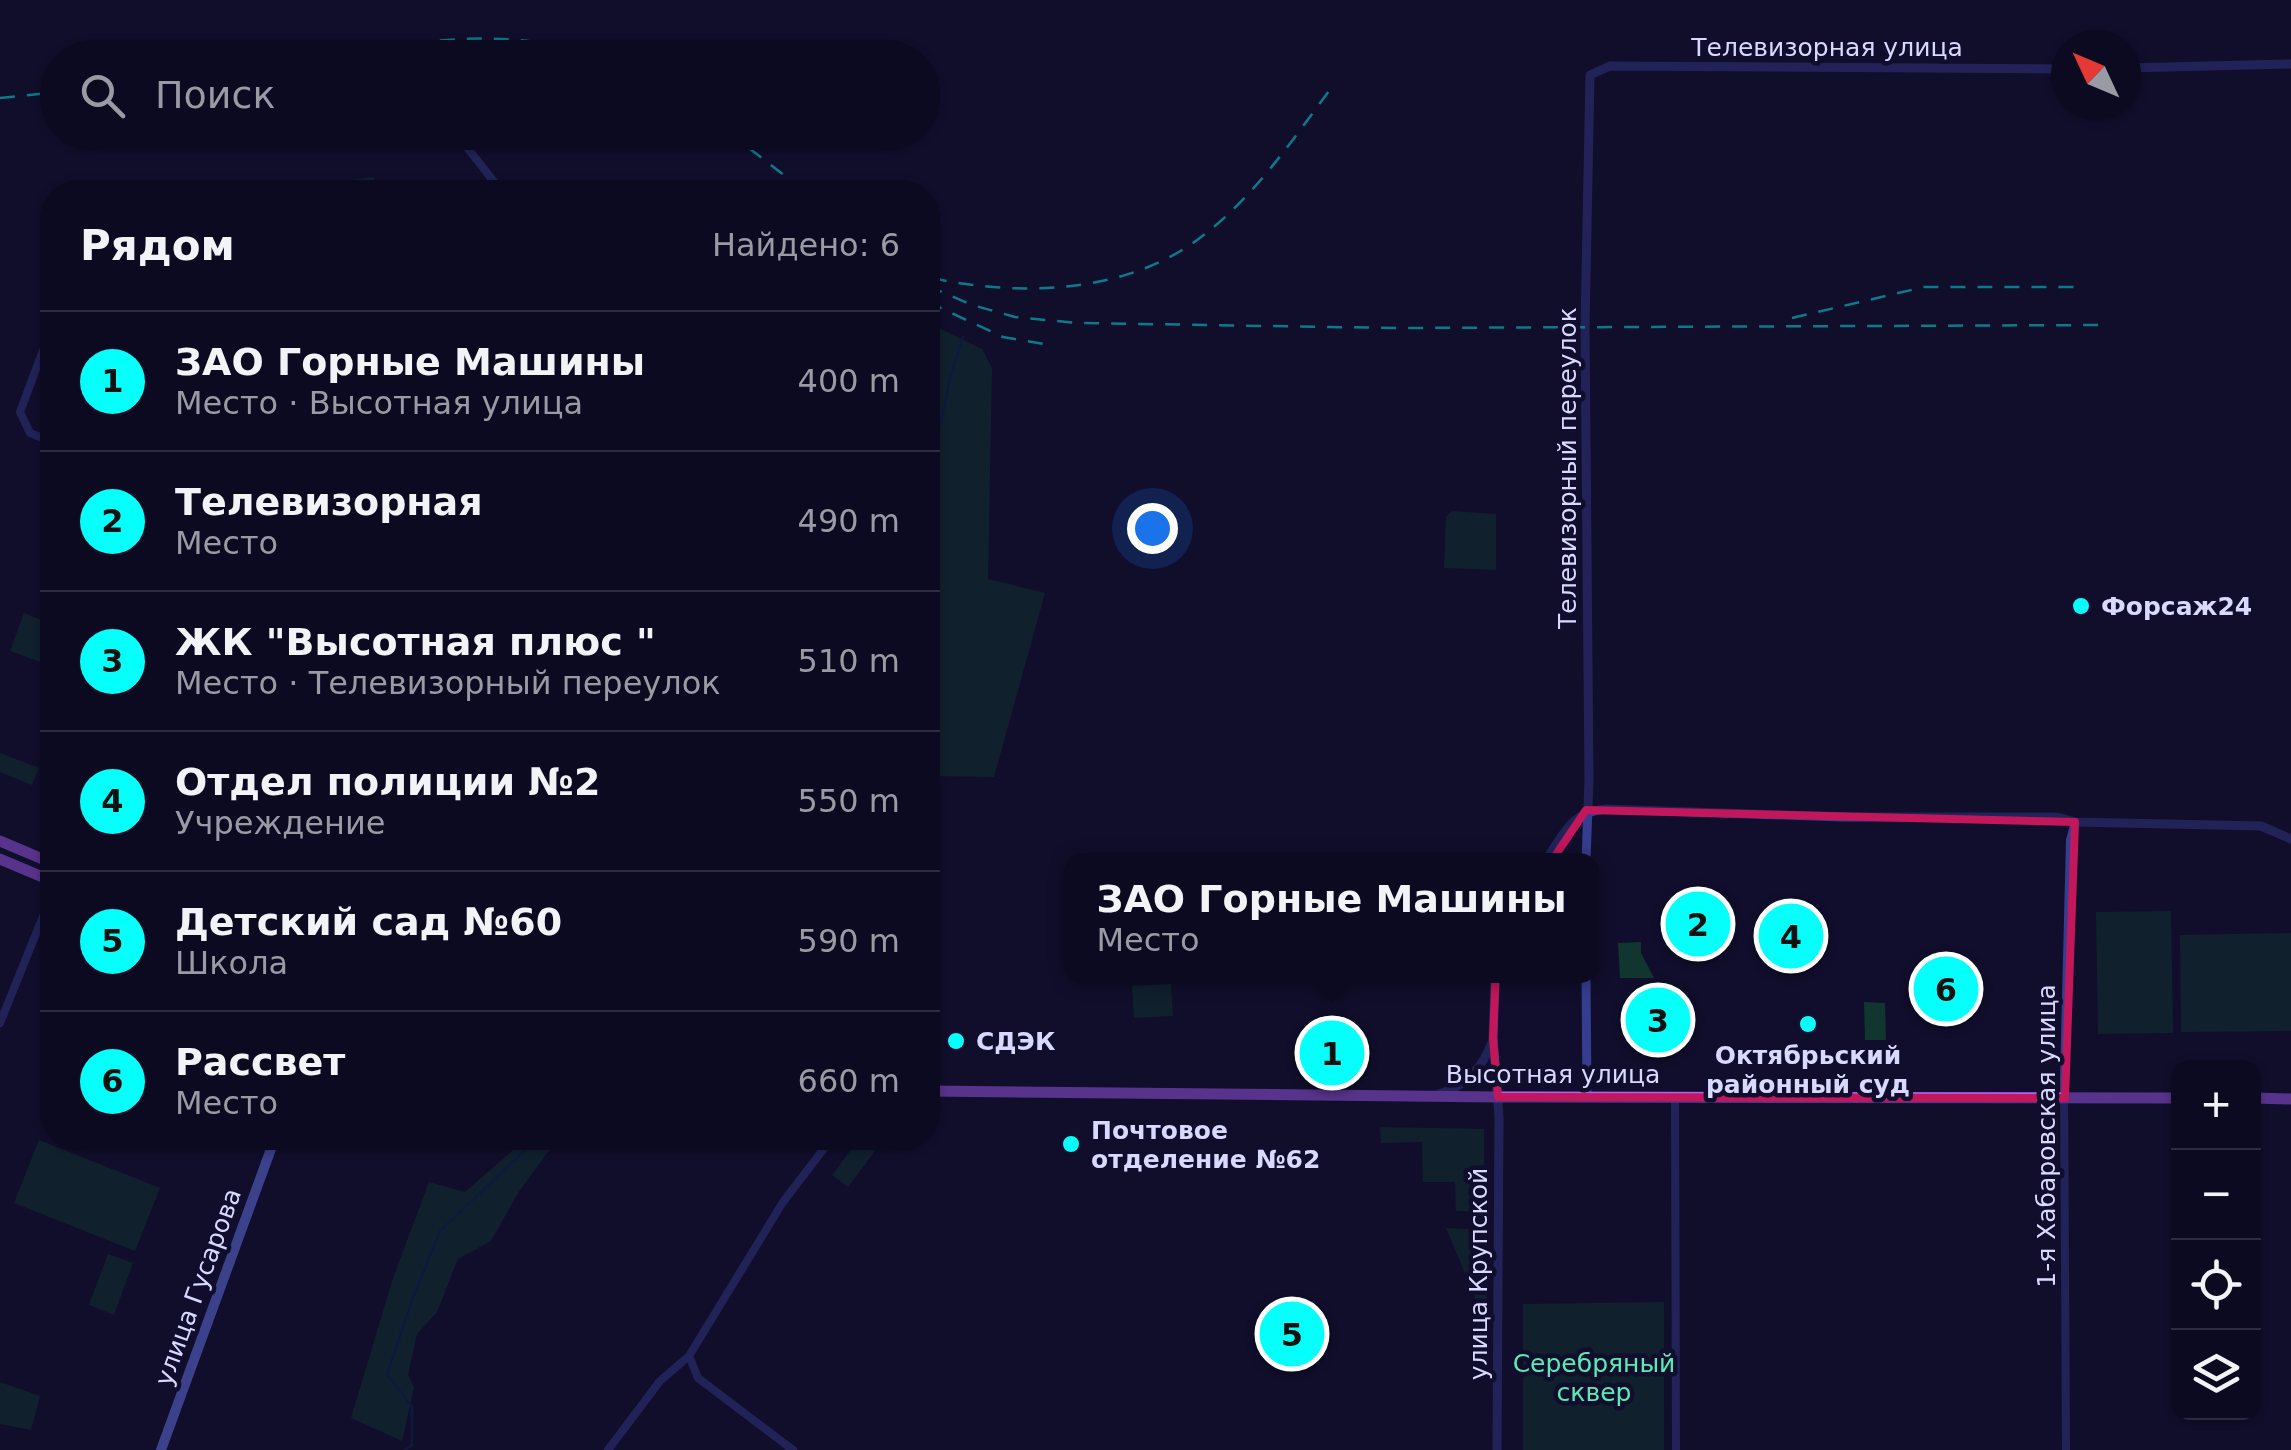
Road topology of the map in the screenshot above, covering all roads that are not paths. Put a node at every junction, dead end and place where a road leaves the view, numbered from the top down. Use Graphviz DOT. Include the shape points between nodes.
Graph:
graph roads {
  1 [pos="2291,64"];
  2 [pos="2141,68"];
  3 [pos="2051,69"];
  4 [pos="1590,75"];
  5 [pos="469,150"];
  6 [pos="493,180"];
  7 [pos="40,358"];
  8 [pos="40,436"];
  9 [pos="1586,810"];
  10 [pos="2075,822"];
  11 [pos="2291,838"];
  12 [pos="0,841"];
  13 [pos="1551,853"];
  14 [pos="1586,853"];
  15 [pos="0,859"];
  16 [pos="40,859"];
  17 [pos="40,877"];
  18 [pos="40,924"];
  19 [pos="1495,983"];
  20 [pos="1586,983"];
  21 [pos="0,1022"];
  22 [pos="1494,1038"];
  23 [pos="940,1092"];
  24 [pos="1430,1096"];
  25 [pos="1587,1097"];
  26 [pos="1675,1097"];
  27 [pos="1498,1098"];
  28 [pos="2065,1098"];
  29 [pos="2171,1098"];
  30 [pos="2261,1098"];
  31 [pos="2291,1098"];
  32 [pos="271,1150"];
  33 [pos="823,1150"];
  34 [pos="689,1356"];
  35 [pos="161,1450"];
  36 [pos="608,1450"];
  37 [pos="792,1450"];
  38 [pos="1497,1450"];
  39 [pos="1676,1450"];
  40 [pos="2066,1450"];
  1 -- 2 [label="street"];
  3 -- 4 [label="street, Телевизорная улица" via="1610,66"];
  4 -- 9 [label="street, Телевизорный переулок"];
  5 -- 6 [label="street"];
  7 -- 8 [label="street" via="20,412 26,429"];
  9 -- 10 [label="street" via="2057,816"];
  9 -- 13 [label="street"];
  9 -- 14 [label="street, Телевизорный переулок"];
  10 -- 11 [label="street" via="2261,826"];
  10 -- 28 [label="street, 1-я Хабаровская улица"];
  12 -- 16 [label="main road"];
  15 -- 17 [label="main road"];
  18 -- 21 [label="street"];
  19 -- 22 [label="street, улица Крупской"];
  20 -- 25 [label="street"];
  22 -- 24 [label="street" via="1484,1062 1464,1082"];
  22 -- 27 [label="street, улица Крупской"];
  23 -- 24 [label="main road, Высотная улица"];
  24 -- 27 [label="main road, Высотная улица"];
  25 -- 26 [label="main road, Высотная улица"];
  25 -- 27 [label="main road, Высотная улица"];
  26 -- 28 [label="main road, Высотная улица"];
  26 -- 39 [label="street"];
  27 -- 38 [label="street, улица Крупской"];
  28 -- 29 [label="main road, Высотная улица"];
  28 -- 40 [label="street, 1-я Хабаровская улица"];
  30 -- 31 [label="main road"];
  32 -- 35 [label="main road, улица Гусарова"];
  33 -- 34 [label="street" via="783,1202"];
  34 -- 36 [label="street" via="660,1381"];
  34 -- 37 [label="street" via="698,1378"];
}
